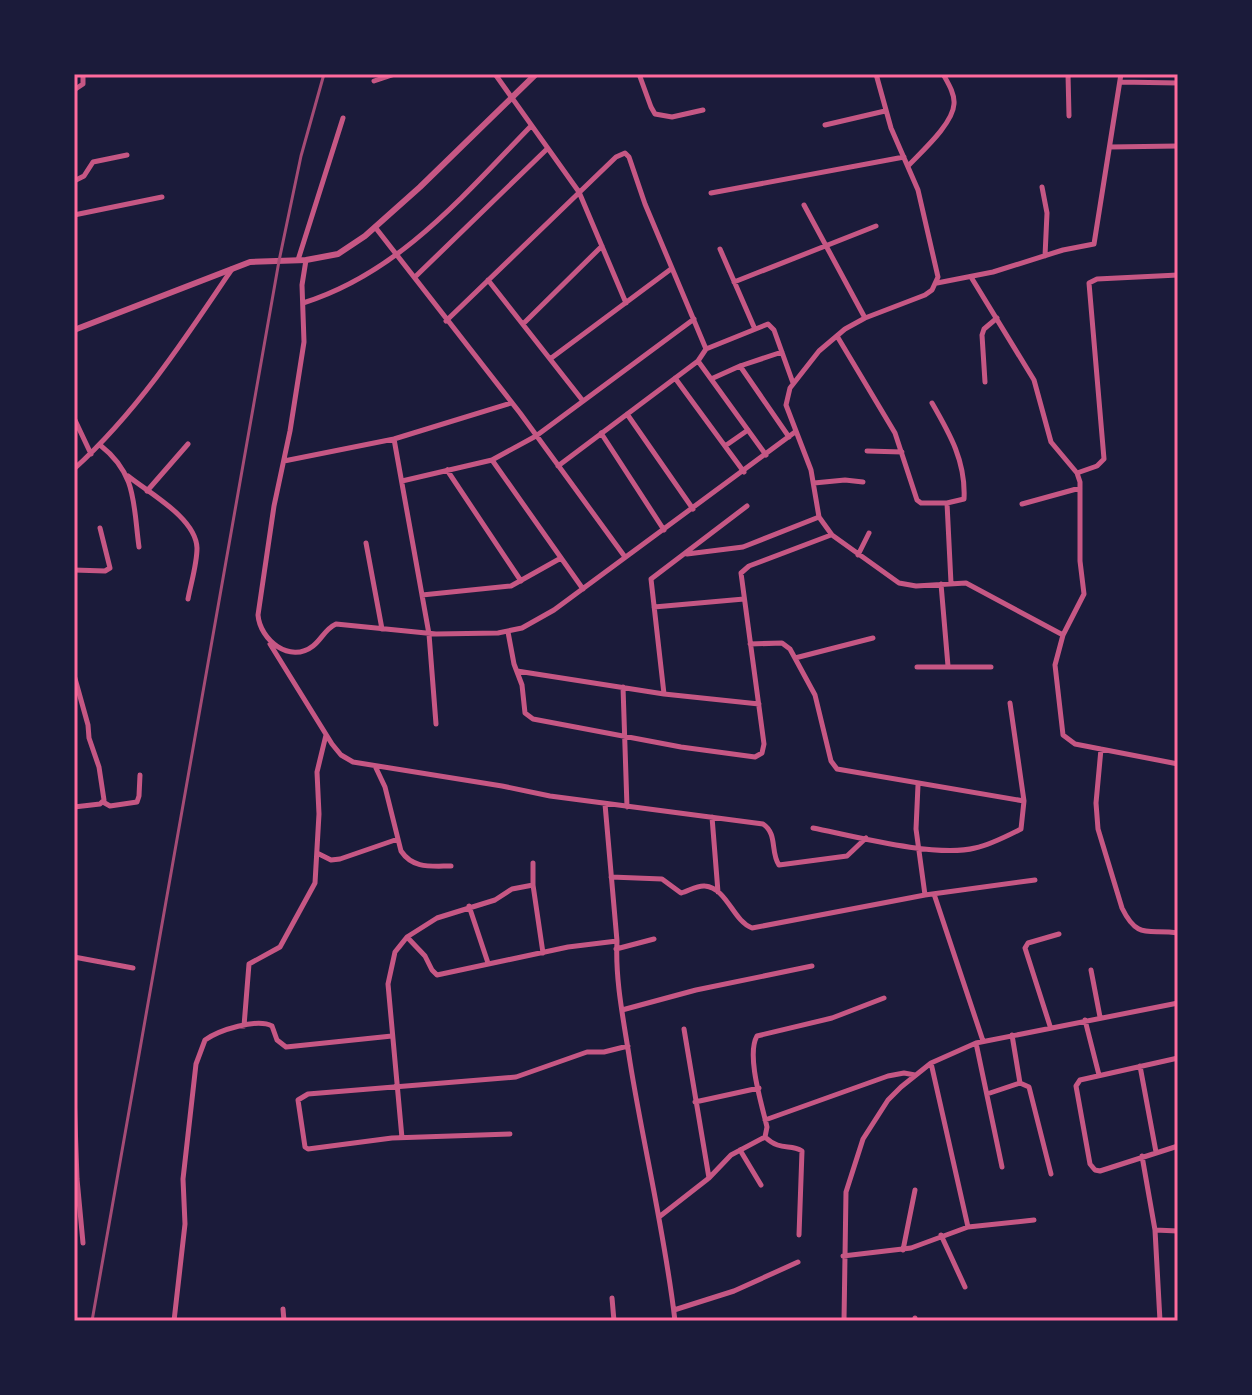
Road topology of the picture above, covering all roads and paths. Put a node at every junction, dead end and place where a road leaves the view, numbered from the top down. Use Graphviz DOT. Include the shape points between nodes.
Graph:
graph roads {
  1 [pos="83,74"];
  2 [pos="395,74"];
  3 [pos="495,74"];
  4 [pos="536,74"];
  5 [pos="639,74"];
  6 [pos="876,74"];
  7 [pos="943,74"];
  8 [pos="1068,74"];
  9 [pos="1121,74"];
  10 [pos="374,81"];
  11 [pos="1120,82"];
  12 [pos="1178,83"];
  13 [pos="74,90"];
  14 [pos="511,98"];
  15 [pos="703,110"];
  16 [pos="885,111"];
  17 [pos="1069,116"];
  18 [pos="343,118"];
  19 [pos="825,125"];
  20 [pos="531,126"];
  21 [pos="1178,146"];
  22 [pos="1110,147"];
  23 [pos="547,149"];
  24 [pos="127,155"];
  25 [pos="904,157"];
  26 [pos="908,166"];
  27 [pos="74,181"];
  28 [pos="1042,187"];
  29 [pos="579,192"];
  30 [pos="711,193"];
  31 [pos="162,197"];
  32 [pos="804,205"];
  33 [pos="74,215"];
  34 [pos="876,226"];
  35 [pos="375,227"];
  36 [pos="602,246"];
  37 [pos="825,246"];
  38 [pos="720,249"];
  39 [pos="398,255"];
  40 [pos="1045,256"];
  41 [pos="298,260"];
  42 [pos="306,260"];
  43 [pos="232,268"];
  44 [pos="671,269"];
  45 [pos="1178,275"];
  46 [pos="415,277"];
  47 [pos="971,277"];
  48 [pos="488,280"];
  49 [pos="734,282"];
  50 [pos="937,283"];
  51 [pos="303,303"];
  52 [pos="626,303"];
  53 [pos="865,318"];
  54 [pos="997,318"];
  55 [pos="694,319"];
  56 [pos="446,321"];
  57 [pos="522,324"];
  58 [pos="754,327"];
  59 [pos="74,330"];
  60 [pos="837,336"];
  61 [pos="706,349"];
  62 [pos="782,352"];
  63 [pos="550,359"];
  64 [pos="698,361"];
  65 [pos="740,366"];
  66 [pos="675,378"];
  67 [pos="711,379"];
  68 [pos="985,382"];
  69 [pos="793,383"];
  70 [pos="583,401"];
  71 [pos="511,403"];
  72 [pos="932,403"];
  73 [pos="627,414"];
  74 [pos="74,418"];
  75 [pos="748,430"];
  76 [pos="795,432"];
  77 [pos="601,433"];
  78 [pos="536,436"];
  79 [pos="789,437"];
  80 [pos="394,439"];
  81 [pos="188,444"];
  82 [pos="100,445"];
  83 [pos="725,446"];
  84 [pos="867,451"];
  85 [pos="902,452"];
  86 [pos="91,454"];
  87 [pos="766,455"];
  88 [pos="492,460"];
  89 [pos="284,461"];
  90 [pos="558,466"];
  91 [pos="74,469"];
  92 [pos="447,470"];
  93 [pos="744,472"];
  94 [pos="1077,473"];
  95 [pos="128,476"];
  96 [pos="402,481"];
  97 [pos="863,482"];
  98 [pos="814,483"];
  99 [pos="1080,488"];
  100 [pos="147,491"];
  101 [pos="947,503"];
  102 [pos="1022,504"];
  103 [pos="747,506"];
  104 [pos="693,509"];
  105 [pos="819,517"];
  106 [pos="100,528"];
  107 [pos="664,530"];
  108 [pos="869,533"];
  109 [pos="832,535"];
  110 [pos="366,543"];
  111 [pos="139,547"];
  112 [pos="685,554"];
  113 [pos="858,555"];
  114 [pos="625,557"];
  115 [pos="561,558"];
  116 [pos="74,570"];
  117 [pos="521,581"];
  118 [pos="951,583"];
  119 [pos="941,584"];
  120 [pos="583,589"];
  121 [pos="422,595"];
  122 [pos="188,599"];
  123 [pos="744,599"];
  124 [pos="654,607"];
  125 [pos="382,629"];
  126 [pos="508,632"];
  127 [pos="429,634"];
  128 [pos="1063,635"];
  129 [pos="873,638"];
  130 [pos="270,643"];
  131 [pos="750,644"];
  132 [pos="795,658"];
  133 [pos="948,666"];
  134 [pos="917,667"];
  135 [pos="991,667"];
  136 [pos="516,671"];
  137 [pos="74,675"];
  138 [pos="623,687"];
  139 [pos="77,694"];
  140 [pos="664,694"];
  141 [pos="1010,703"];
  142 [pos="759,704"];
  143 [pos="436,724"];
  144 [pos="326,735"];
  145 [pos="624,737"];
  146 [pos="1101,749"];
  147 [pos="1178,764"];
  148 [pos="376,767"];
  149 [pos="140,775"];
  150 [pos="918,785"];
  151 [pos="1024,801"];
  152 [pos="103,802"];
  153 [pos="605,804"];
  154 [pos="74,807"];
  155 [pos="627,807"];
  156 [pos="712,817"];
  157 [pos="813,828"];
  158 [pos="866,838"];
  159 [pos="398,839"];
  160 [pos="918,848"];
  161 [pos="317,853"];
  162 [pos="533,863"];
  163 [pos="451,866"];
  164 [pos="611,877"];
  165 [pos="1035,880"];
  166 [pos="533,885"];
  167 [pos="718,892"];
  168 [pos="934,894"];
  169 [pos="925,895"];
  170 [pos="469,906"];
  171 [pos="1178,933"];
  172 [pos="1059,934"];
  173 [pos="407,937"];
  174 [pos="654,939"];
  175 [pos="617,941"];
  176 [pos="616,949"];
  177 [pos="543,953"];
  178 [pos="74,957"];
  179 [pos="488,963"];
  180 [pos="812,966"];
  181 [pos="133,968"];
  182 [pos="1091,970"];
  183 [pos="884,998"];
  184 [pos="1178,1003"];
  185 [pos="622,1010"];
  186 [pos="1100,1017"];
  187 [pos="1085,1020"];
  188 [pos="244,1026"];
  189 [pos="1050,1026"];
  190 [pos="684,1029"];
  191 [pos="1012,1035"];
  192 [pos="392,1036"];
  193 [pos="979,1042"];
  194 [pos="628,1046"];
  195 [pos="1178,1058"];
  196 [pos="931,1063"];
  197 [pos="1140,1066"];
  198 [pos="915,1075"];
  199 [pos="1099,1075"];
  200 [pos="1020,1083"];
  201 [pos="397,1085"];
  202 [pos="759,1088"];
  203 [pos="74,1093"];
  204 [pos="987,1094"];
  205 [pos="695,1102"];
  206 [pos="75,1115"];
  207 [pos="765,1120"];
  208 [pos="510,1134"];
  209 [pos="765,1137"];
  210 [pos="402,1138"];
  211 [pos="1178,1146"];
  212 [pos="740,1150"];
  213 [pos="1156,1152"];
  214 [pos="1142,1156"];
  215 [pos="1002,1167"];
  216 [pos="1051,1174"];
  217 [pos="709,1178"];
  218 [pos="761,1185"];
  219 [pos="915,1190"];
  220 [pos="658,1217"];
  221 [pos="1034,1220"];
  222 [pos="968,1227"];
  223 [pos="1155,1230"];
  224 [pos="1178,1231"];
  225 [pos="799,1235"];
  226 [pos="941,1235"];
  227 [pos="83,1243"];
  228 [pos="903,1250"];
  229 [pos="843,1256"];
  230 [pos="798,1262"];
  231 [pos="965,1287"];
  232 [pos="612,1298"];
  233 [pos="283,1309"];
  234 [pos="674,1310"];
  235 [pos="174,1321"];
  236 [pos="284,1321"];
  237 [pos="614,1321"];
  238 [pos="675,1321"];
  239 [pos="844,1321"];
  240 [pos="1160,1321"];
  1 -- 13 [label="street" via="83,84"];
  2 -- 10 [label="street"];
  3 -- 14 [label="street"];
  4 -- 14 [label="street"];
  5 -- 15 [label="street" via="655,114 672,117"];
  6 -- 16 [label="street"];
  7 -- 26 [label="street" via="953,95 952,111"];
  8 -- 17 [label="street"];
  9 -- 11 [label="street"];
  11 -- 12 [label="street"];
  11 -- 22 [label="street"];
  14 -- 20 [label="street"];
  14 -- 35 [label="street"];
  16 -- 19 [label="street"];
  16 -- 25 [label="street"];
  18 -- 41 [label="street"];
  20 -- 23 [label="street"];
  20 -- 39 [label="street"];
  21 -- 22 [label="street"];
  22 -- 40 [label="street" via="1094,244"];
  23 -- 29 [label="street"];
  23 -- 46 [label="street"];
  24 -- 27 [label="street" via="93,162"];
  25 -- 26 [label="street"];
  25 -- 30 [label="street"];
  26 -- 50 [label="street" via="926,220"];
  28 -- 40 [label="street"];
  29 -- 36 [label="street"];
  29 -- 44 [label="street" via="625,153"];
  29 -- 48 [label="street"];
  31 -- 33 [label="street"];
  32 -- 37 [label="street"];
  34 -- 37 [label="street"];
  35 -- 39 [label="street"];
  35 -- 42 [label="street" via="338,254"];
  36 -- 52 [label="street"];
  36 -- 57 [label="street"];
  37 -- 49 [label="street"];
  37 -- 53 [label="street"];
  38 -- 49 [label="street"];
  39 -- 46 [label="street"];
  39 -- 51 [label="street" via="352,284"];
  40 -- 47 [label="street"];
  41 -- 42 [label="street"];
  41 -- 43 [label="street" via="260,260"];
  42 -- 51 [label="street"];
  43 -- 59 [label="street"];
  43 -- 82 [label="street" via="174,354"];
  44 -- 52 [label="street"];
  44 -- 55 [label="street"];
  45 -- 94 [label="street" via="1089,283 1104,454 1100,464"];
  46 -- 56 [label="street"];
  47 -- 50 [label="street"];
  47 -- 54 [label="street"];
  48 -- 56 [label="street"];
  48 -- 57 [label="street"];
  49 -- 58 [label="street"];
  50 -- 53 [label="street" via="914,300"];
  51 -- 89 [label="street" via="304,342"];
  52 -- 63 [label="street"];
  53 -- 60 [label="street"];
  54 -- 68 [label="street" via="982,335"];
  54 -- 94 [label="street" via="1034,380 1051,442"];
  55 -- 61 [label="street"];
  55 -- 70 [label="street"];
  56 -- 71 [label="street"];
  57 -- 63 [label="street"];
  58 -- 61 [label="street"];
  58 -- 62 [label="street" via="770,325"];
  60 -- 69 [label="street"];
  60 -- 85 [label="street"];
  61 -- 64 [label="street"];
  62 -- 65 [label="street"];
  62 -- 69 [label="street"];
  63 -- 70 [label="street"];
  64 -- 66 [label="street"];
  64 -- 67 [label="street"];
  65 -- 67 [label="street"];
  65 -- 79 [label="street"];
  66 -- 73 [label="street"];
  66 -- 83 [label="street"];
  67 -- 75 [label="street"];
  69 -- 76 [label="street" via="786,405"];
  70 -- 78 [label="street"];
  71 -- 78 [label="street"];
  71 -- 80 [label="street"];
  72 -- 101 [label="street" via="961,461 965,497"];
  73 -- 77 [label="street"];
  73 -- 104 [label="street"];
  74 -- 86 [label="street"];
  75 -- 83 [label="street"];
  75 -- 87 [label="street"];
  76 -- 79 [label="street"];
  76 -- 98 [label="street"];
  77 -- 90 [label="street"];
  77 -- 107 [label="street"];
  78 -- 88 [label="street"];
  78 -- 90 [label="street"];
  79 -- 87 [label="street"];
  80 -- 89 [label="street"];
  80 -- 96 [label="street"];
  81 -- 100 [label="street"];
  82 -- 86 [label="street"];
  82 -- 95 [label="street"];
  83 -- 93 [label="street"];
  84 -- 85 [label="street"];
  85 -- 101 [label="street" via="917,500"];
  86 -- 91 [label="street"];
  87 -- 93 [label="street"];
  88 -- 92 [label="street"];
  88 -- 115 [label="street"];
  89 -- 130 [label="street" via="258,615"];
  90 -- 114 [label="street"];
  92 -- 96 [label="street"];
  92 -- 117 [label="street"];
  93 -- 104 [label="street"];
  94 -- 99 [label="street"];
  95 -- 100 [label="street"];
  95 -- 111 [label="street"];
  96 -- 121 [label="street"];
  97 -- 98 [label="street"];
  98 -- 105 [label="street"];
  99 -- 102 [label="street"];
  99 -- 128 [label="street" via="1084,594"];
  100 -- 122 [label="street" via="177,513 194,536 197,549"];
  101 -- 118 [label="street"];
  103 -- 112 [label="street"];
  104 -- 107 [label="street"];
  105 -- 109 [label="street"];
  105 -- 112 [label="street" via="743,547"];
  106 -- 116 [label="street" via="110,568"];
  107 -- 114 [label="street"];
  108 -- 113 [label="street"];
  109 -- 113 [label="street"];
  109 -- 123 [label="street" via="746,568 741,578"];
  110 -- 125 [label="street"];
  112 -- 124 [label="street" via="651,579"];
  113 -- 119 [label="street" via="899,583"];
  114 -- 120 [label="street"];
  115 -- 117 [label="street"];
  115 -- 120 [label="street"];
  117 -- 121 [label="street"];
  118 -- 119 [label="street"];
  118 -- 128 [label="street" via="972,586"];
  119 -- 133 [label="street"];
  120 -- 126 [label="street" via="535,623"];
  121 -- 127 [label="street"];
  123 -- 124 [label="street"];
  123 -- 131 [label="street"];
  124 -- 140 [label="street"];
  125 -- 127 [label="street"];
  125 -- 130 [label="street" via="332,625 301,651"];
  126 -- 127 [label="street"];
  126 -- 136 [label="street"];
  127 -- 143 [label="street"];
  128 -- 146 [label="street" via="1055,665 1063,735 1070,742"];
  129 -- 132 [label="street"];
  130 -- 144 [label="street"];
  131 -- 132 [label="street" via="782,643"];
  131 -- 142 [label="street"];
  132 -- 150 [label="street" via="815,695 835,767"];
  133 -- 134 [label="street"];
  133 -- 135 [label="street"];
  136 -- 138 [label="street"];
  136 -- 145 [label="street" via="528,717"];
  137 -- 139 [label="street"];
  138 -- 140 [label="street"];
  138 -- 145 [label="street"];
  139 -- 152 [label="street" via="99,767"];
  140 -- 142 [label="street"];
  141 -- 151 [label="street"];
  142 -- 145 [label="street" via="764,749 755,757"];
  144 -- 148 [label="street" via="347,760"];
  144 -- 161 [label="street" via="317,772"];
  145 -- 155 [label="street"];
  146 -- 147 [label="street"];
  146 -- 171 [label="street" via="1098,829 1122,908 1138,930"];
  148 -- 153 [label="street"];
  148 -- 159 [label="street"];
  149 -- 152 [label="street" via="137,802"];
  150 -- 151 [label="street"];
  150 -- 160 [label="street"];
  151 -- 160 [label="street" via="1019,831 973,849"];
  152 -- 154 [label="street"];
  153 -- 155 [label="street"];
  153 -- 164 [label="street"];
  155 -- 156 [label="street"];
  156 -- 158 [label="street" via="768,827 779,865 847,856"];
  156 -- 167 [label="street"];
  157 -- 158 [label="street"];
  158 -- 160 [label="street"];
  159 -- 161 [label="street" via="340,859"];
  159 -- 163 [label="street" via="412,864"];
  160 -- 169 [label="street"];
  161 -- 188 [label="street" via="315,883 285,939 249,964"];
  162 -- 166 [label="street"];
  164 -- 167 [label="street" via="662,879 681,893 705,886"];
  164 -- 175 [label="street"];
  165 -- 168 [label="street"];
  166 -- 170 [label="street"];
  166 -- 177 [label="street"];
  167 -- 169 [label="street" via="752,928"];
  168 -- 169 [label="street"];
  168 -- 193 [label="street"];
  170 -- 173 [label="street"];
  170 -- 179 [label="street"];
  172 -- 189 [label="street" via="1025,948"];
  173 -- 179 [label="street" via="437,975"];
  173 -- 192 [label="street" via="395,952 388,984"];
  174 -- 176 [label="street"];
  175 -- 176 [label="street"];
  175 -- 177 [label="street"];
  176 -- 185 [label="street"];
  177 -- 179 [label="street"];
  178 -- 181 [label="street"];
  180 -- 185 [label="street"];
  182 -- 186 [label="street"];
  183 -- 202 [label="street" via="832,1018 757,1036 753,1064"];
  184 -- 186 [label="street"];
  185 -- 194 [label="street"];
  186 -- 187 [label="street"];
  187 -- 189 [label="street"];
  187 -- 199 [label="street"];
  188 -- 192 [label="street" via="268,1023 286,1047"];
  188 -- 235 [label="street" via="205,1040 196,1064"];
  189 -- 191 [label="street"];
  190 -- 205 [label="street"];
  191 -- 193 [label="street"];
  191 -- 200 [label="street"];
  192 -- 201 [label="street"];
  193 -- 196 [label="street"];
  193 -- 204 [label="street"];
  194 -- 201 [label="street" via="587,1052 516,1077"];
  194 -- 220 [label="street"];
  195 -- 197 [label="street"];
  196 -- 198 [label="street"];
  196 -- 222 [label="street"];
  197 -- 199 [label="street"];
  197 -- 213 [label="street"];
  198 -- 207 [label="street" via="888,1076"];
  198 -- 229 [label="street" via="888,1100 863,1139 846,1192"];
  199 -- 214 [label="street" via="1079,1080 1076,1086 1092,1167 1100,1171"];
  200 -- 204 [label="street"];
  200 -- 216 [label="street" via="1029,1087"];
  201 -- 210 [label="street"];
  201 -- 210 [label="street" via="308,1094 299,1097 298,1104 308,1149"];
  202 -- 205 [label="street"];
  202 -- 207 [label="street"];
  203 -- 206 [label="street"];
  204 -- 215 [label="street"];
  205 -- 217 [label="street"];
  206 -- 227 [label="street"];
  207 -- 209 [label="street"];
  208 -- 210 [label="street"];
  209 -- 212 [label="street"];
  209 -- 225 [label="street" via="781,1148 802,1151"];
  211 -- 213 [label="street"];
  212 -- 217 [label="street"];
  212 -- 218 [label="street"];
  213 -- 214 [label="street"];
  214 -- 223 [label="street"];
  217 -- 220 [label="street"];
  219 -- 228 [label="street"];
  220 -- 234 [label="street"];
  221 -- 222 [label="street"];
  222 -- 226 [label="street"];
  223 -- 224 [label="street"];
  223 -- 240 [label="street"];
  226 -- 228 [label="street"];
  226 -- 231 [label="street"];
  228 -- 229 [label="street"];
  229 -- 239 [label="street"];
  230 -- 234 [label="street" via="745,1287"];
  232 -- 237 [label="street"];
  233 -- 236 [label="street"];
  234 -- 238 [label="street"];
}
